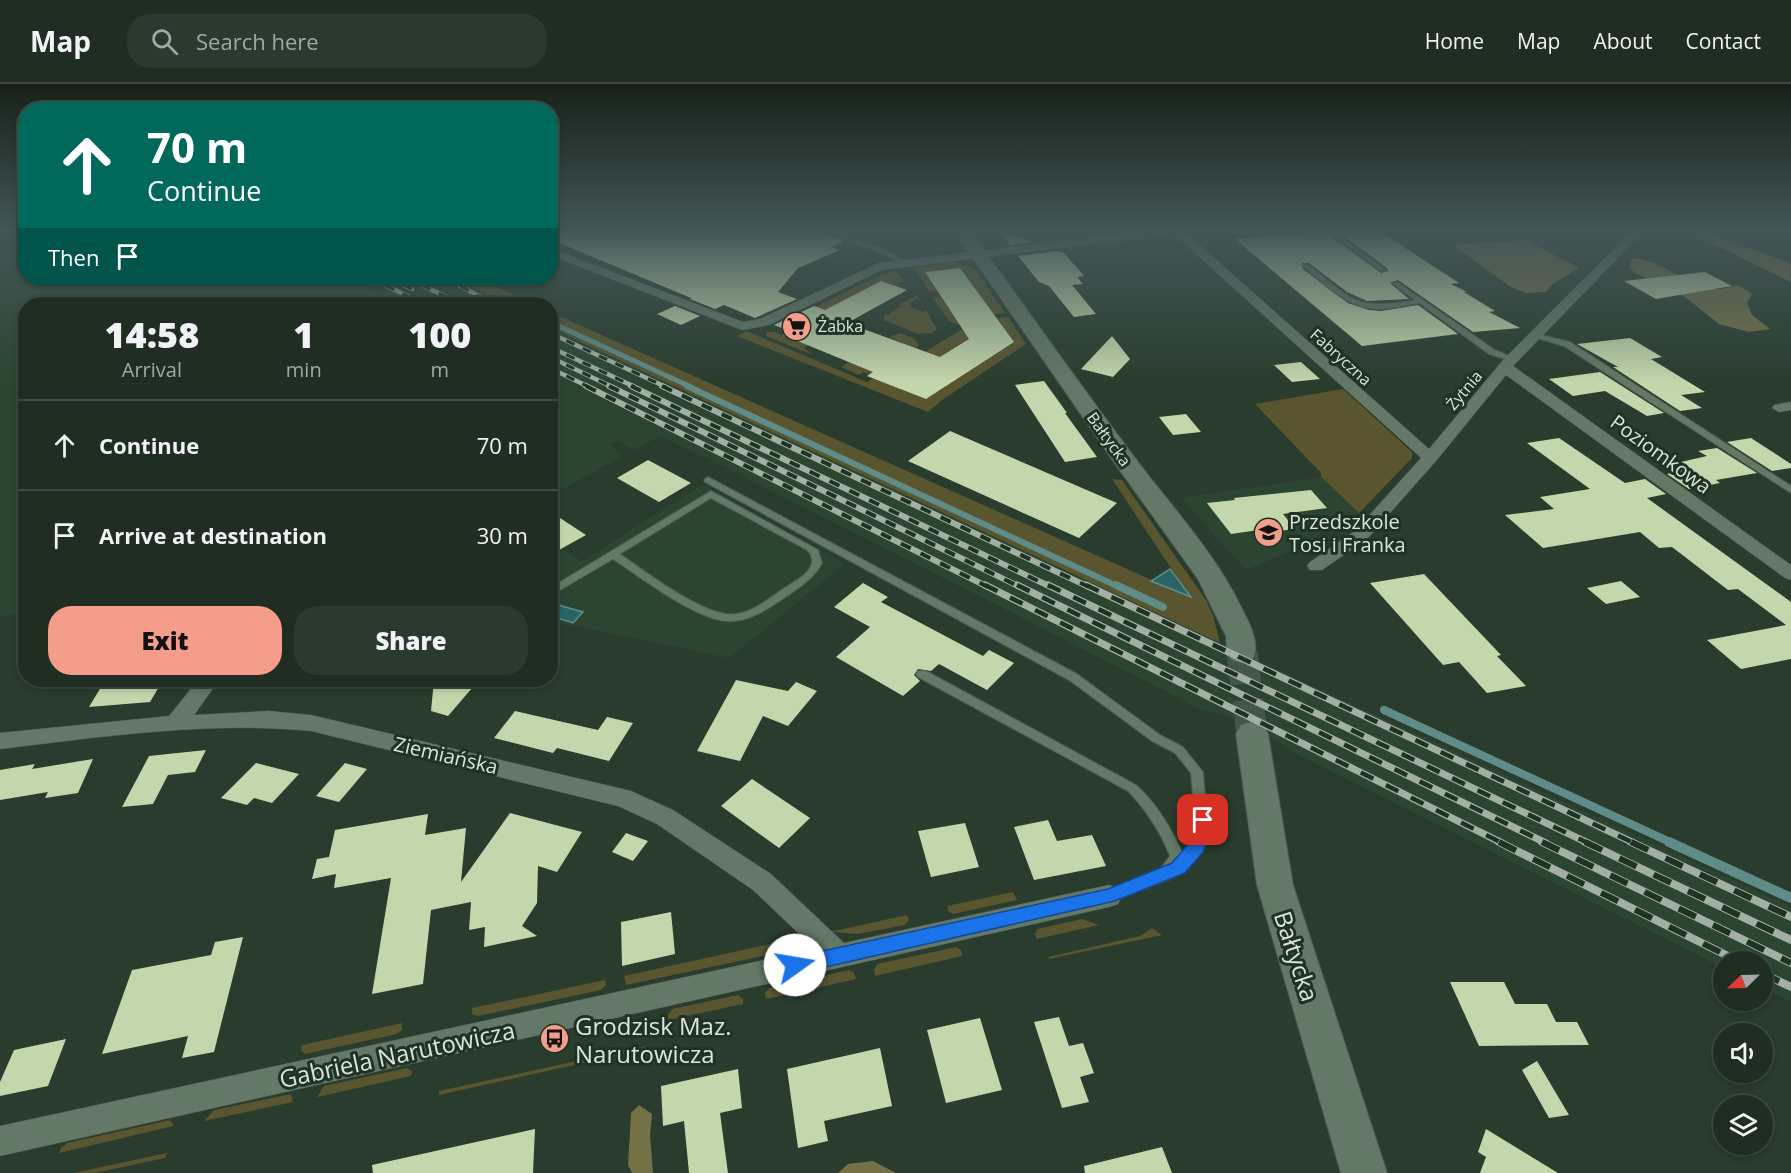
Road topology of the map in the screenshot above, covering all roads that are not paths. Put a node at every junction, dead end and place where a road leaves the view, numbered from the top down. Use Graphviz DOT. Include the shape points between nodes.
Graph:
graph roads {
  1 [pos="631,283"];
  2 [pos="845,283"];
  3 [pos="998,283"];
  4 [pos="1235,283"];
  5 [pos="1328,283"];
  6 [pos="1395,283"];
  7 [pos="1587,283"];
  8 [pos="1422,301"];
  9 [pos="1536,335"];
  10 [pos="1509,364"];
  11 [pos="1430,458"];
  12 [pos="708,480"];
  13 [pos="1791,490"];
  14 [pos="614,555"];
  15 [pos="1316,566"];
  16 [pos="1791,574"];
  17 [pos="558,588"];
  18 [pos="1242,653"];
  19 [pos="922,674"];
  20 [pos="204,687"];
  21 [pos="175,724"];
  22 [pos="1252,734"];
  23 [pos="0,741"];
  24 [pos="1163,876"];
  25 [pos="1109,896"];
  26 [pos="839,955"];
  27 [pos="0,1141"];
  28 [pos="1364,1173"];
  1 -- 2 [label="street" via="742,326 764,322"];
  3 -- 18 [label="street, Bałtycka" via="1210,576 1231,614"];
  4 -- 11 [label="street, Fabryczna"];
  5 -- 8 [label="lane" via="1350,300 1375,308"];
  6 -- 8 [label="lane"];
  7 -- 9 [label="street, Żytnia"];
  8 -- 10 [label="lane"];
  9 -- 10 [label="street, Żytnia"];
  9 -- 13 [label="lane" via="1567,344"];
  10 -- 11 [label="street, Żytnia"];
  10 -- 16 [label="street, Poziomkowa"];
  11 -- 15 [label="street, Żytnia" via="1362,534"];
  12 -- 24 [label="lane" via="1073,677 1156,738 1179,750 1197,772 1202,835 1179,868"];
  14 -- 14 [label="lane" via="695,608 724,618 760,610 807,577 818,563 810,548 711,494"];
  14 -- 17 [label="lane"];
  19 -- 24 [label="lane" via="1132,788 1151,805 1176,857"];
  20 -- 21 [label="street"];
  21 -- 23 [label="street, Ziemiańska"];
  21 -- 26 [label="street, Ziemiańska" via="268,719 311,723 622,798 665,817 762,882"];
  22 -- 28 [label="street, Bałtycka" via="1275,885"];
  24 -- 25 [label="lane"];
  25 -- 26 [label="street, Gabriela Narutowicza"];
  26 -- 27 [label="street, Gabriela Narutowicza"];
}
